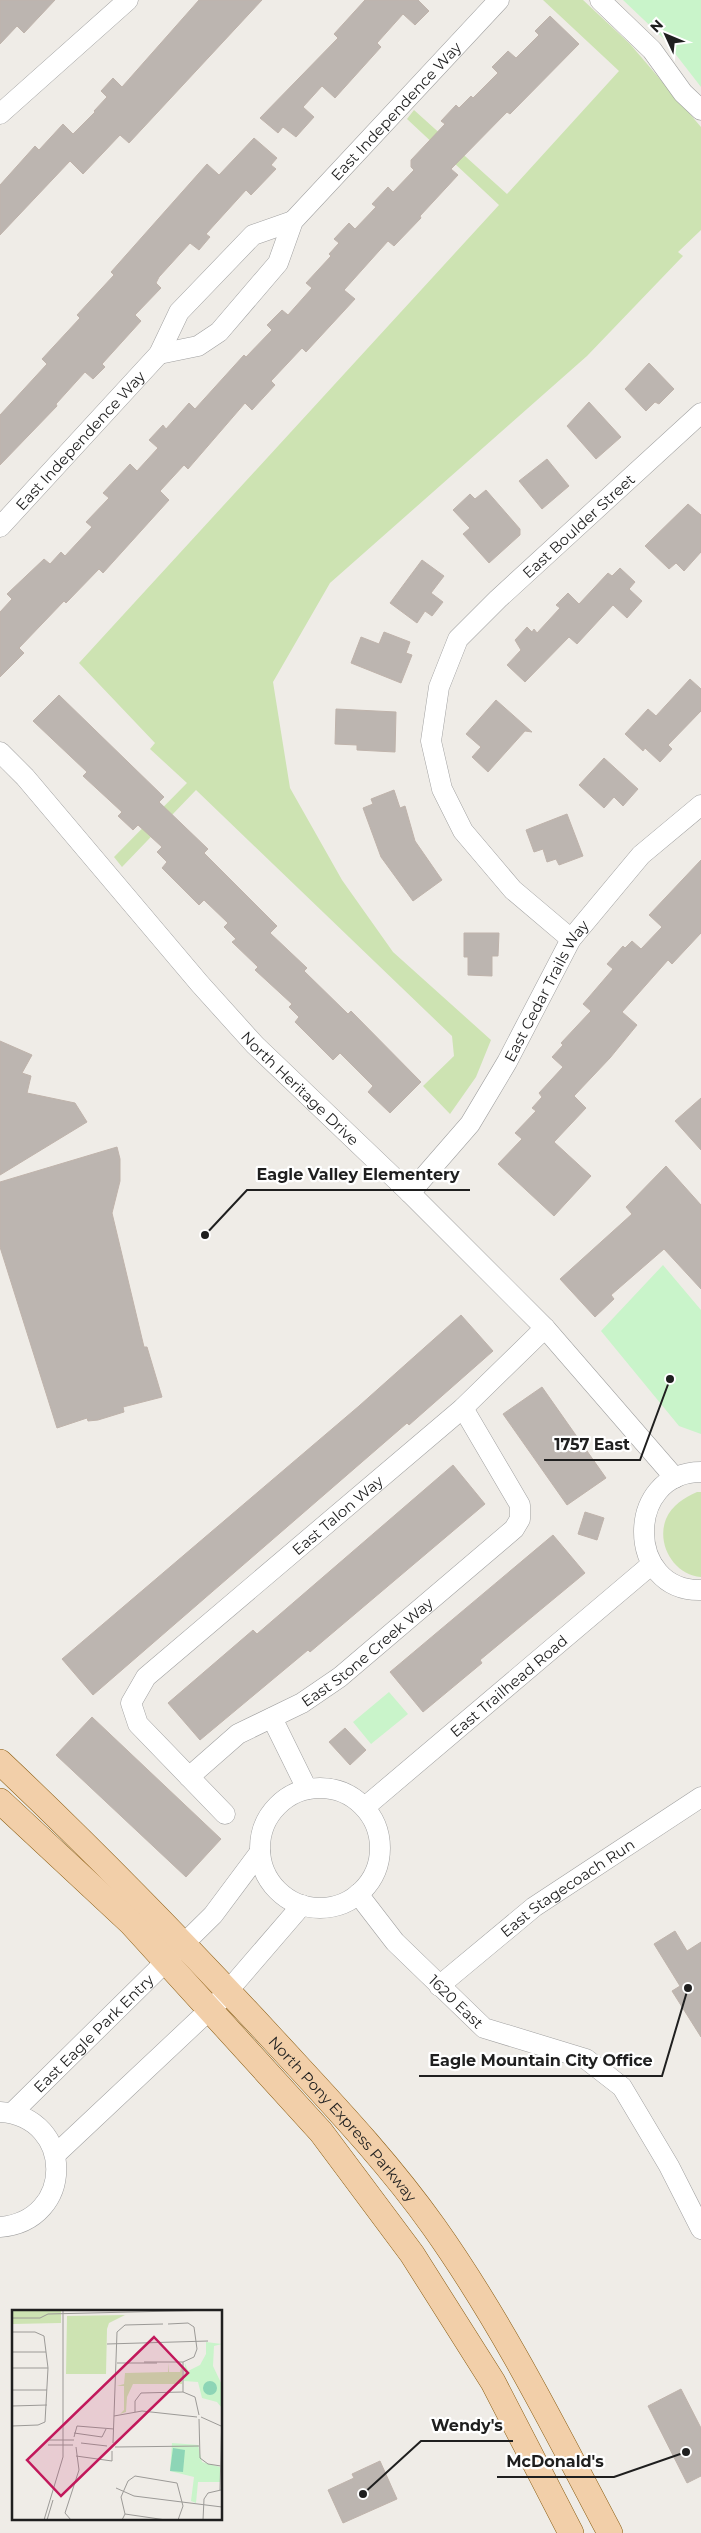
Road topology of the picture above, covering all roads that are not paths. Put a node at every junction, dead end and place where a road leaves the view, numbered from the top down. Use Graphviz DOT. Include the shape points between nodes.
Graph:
graph roads {
  1 [pos="128,0"];
  2 [pos="499,0"];
  3 [pos="600,0"];
  4 [pos="701,110"];
  5 [pos="0,114"];
  6 [pos="294,221"];
  7 [pos="159,354"];
  8 [pos="701,413"];
  9 [pos="0,527"];
  10 [pos="0,752"];
  11 [pos="701,804"];
  12 [pos="571,938"];
  13 [pos="410,1194"];
  14 [pos="545,1328"];
  15 [pos="463,1408"];
  16 [pos="701,1472"];
  17 [pos="675,1478"];
  18 [pos="652,1564"];
  19 [pos="701,1590"];
  20 [pos="272,1718"];
  21 [pos="0,1762"];
  22 [pos="190,1776"];
  23 [pos="307,1789"];
  24 [pos="701,1796"];
  25 [pos="0,1801"];
  26 [pos="365,1807"];
  27 [pos="225,1814"];
  28 [pos="260,1852"];
  29 [pos="358,1894"];
  30 [pos="302,1905"];
  31 [pos="176,1953"];
  32 [pos="439,1986"];
  33 [pos="219,2000"];
  34 [pos="6,2112"];
  35 [pos="55,2155"];
  36 [pos="0,2227"];
  37 [pos="701,2229"];
  38 [pos="571,2533"];
  39 [pos="610,2533"];
  1 -- 5 [label="street"];
  2 -- 6 [label="street, East Independence Way"];
  3 -- 4 [label="street" via="652,50 683,93"];
  6 -- 7 [label="street, East Independence Way" via="253,235 180,312"];
  6 -- 7 [label="street, East Independence Way" via="278,263 219,332 198,346"];
  7 -- 9 [label="street, East Independence Way"];
  8 -- 12 [label="street, East Boulder Street" via="458,639 439,687 431,741 442,789 464,831 513,890"];
  10 -- 13 [label="street, North Heritage Drive" via="255,1045"];
  11 -- 12 [label="street, East Cedar Trails Way" via="641,855"];
  12 -- 13 [label="street, East Cedar Trails Way" via="507,1062 470,1124"];
  13 -- 14 [label="street, North Heritage Drive"];
  14 -- 15 [label="street, East Talon Way"];
  14 -- 17 [label="street, North Heritage Drive"];
  15 -- 20 [label="street, East Stone Creek Way" via="520,1505 520,1519 514,1529 340,1676 302,1703"];
  15 -- 22 [label="street, East Talon Way" via="146,1677 131,1703 138,1724"];
  16 -- 17 [label="street"];
  17 -- 18 [label="street" via="662,1487 647,1507 642,1531 644,1547"];
  18 -- 19 [label="street" via="666,1579 682,1587"];
  18 -- 26 [label="street, East Trailhead Road"];
  20 -- 22 [label="street, East Stone Creek Way" via="238,1734"];
  20 -- 23 [label="street"];
  21 -- 31 [label="main road, North Pony Express Parkway" via="92,1850"];
  22 -- 27 [label="street"];
  23 -- 26 [label="street" via="338,1790"];
  23 -- 28 [label="street" via="277,1806 264,1828"];
  24 -- 32 [label="street, East Stagecoach Run" via="534,1906"];
  25 -- 31 [label="main road, North Pony Express Parkway" via="98,1891"];
  26 -- 29 [label="street" via="376,1824 380,1842 379,1862 371,1880"];
  28 -- 30 [label="street" via="264,1870 273,1885"];
  28 -- 31 [label="street" via="213,1915"];
  29 -- 30 [label="street" via="331,1906"];
  29 -- 32 [label="street, 1620 East" via="395,1942"];
  30 -- 33 [label="street"];
  31 -- 33 [label="main road, North Pony Express Parkway"];
  31 -- 34 [label="street, East Eagle Park Entry"];
  32 -- 37 [label="street, 1620 East" via="484,2028 586,2059 622,2088 669,2166"];
  33 -- 35 [label="street"];
  33 -- 38 [label="main road, North Pony Express Parkway" via="412,2254 494,2382"];
  33 -- 39 [label="main road, North Pony Express Parkway" via="355,2128 434,2226 493,2317"];
  34 -- 35 [label="street" via="28,2119 41,2130 49,2139"];
  35 -- 36 [label="street" via="56,2181 50,2197 26,2221"];
}
